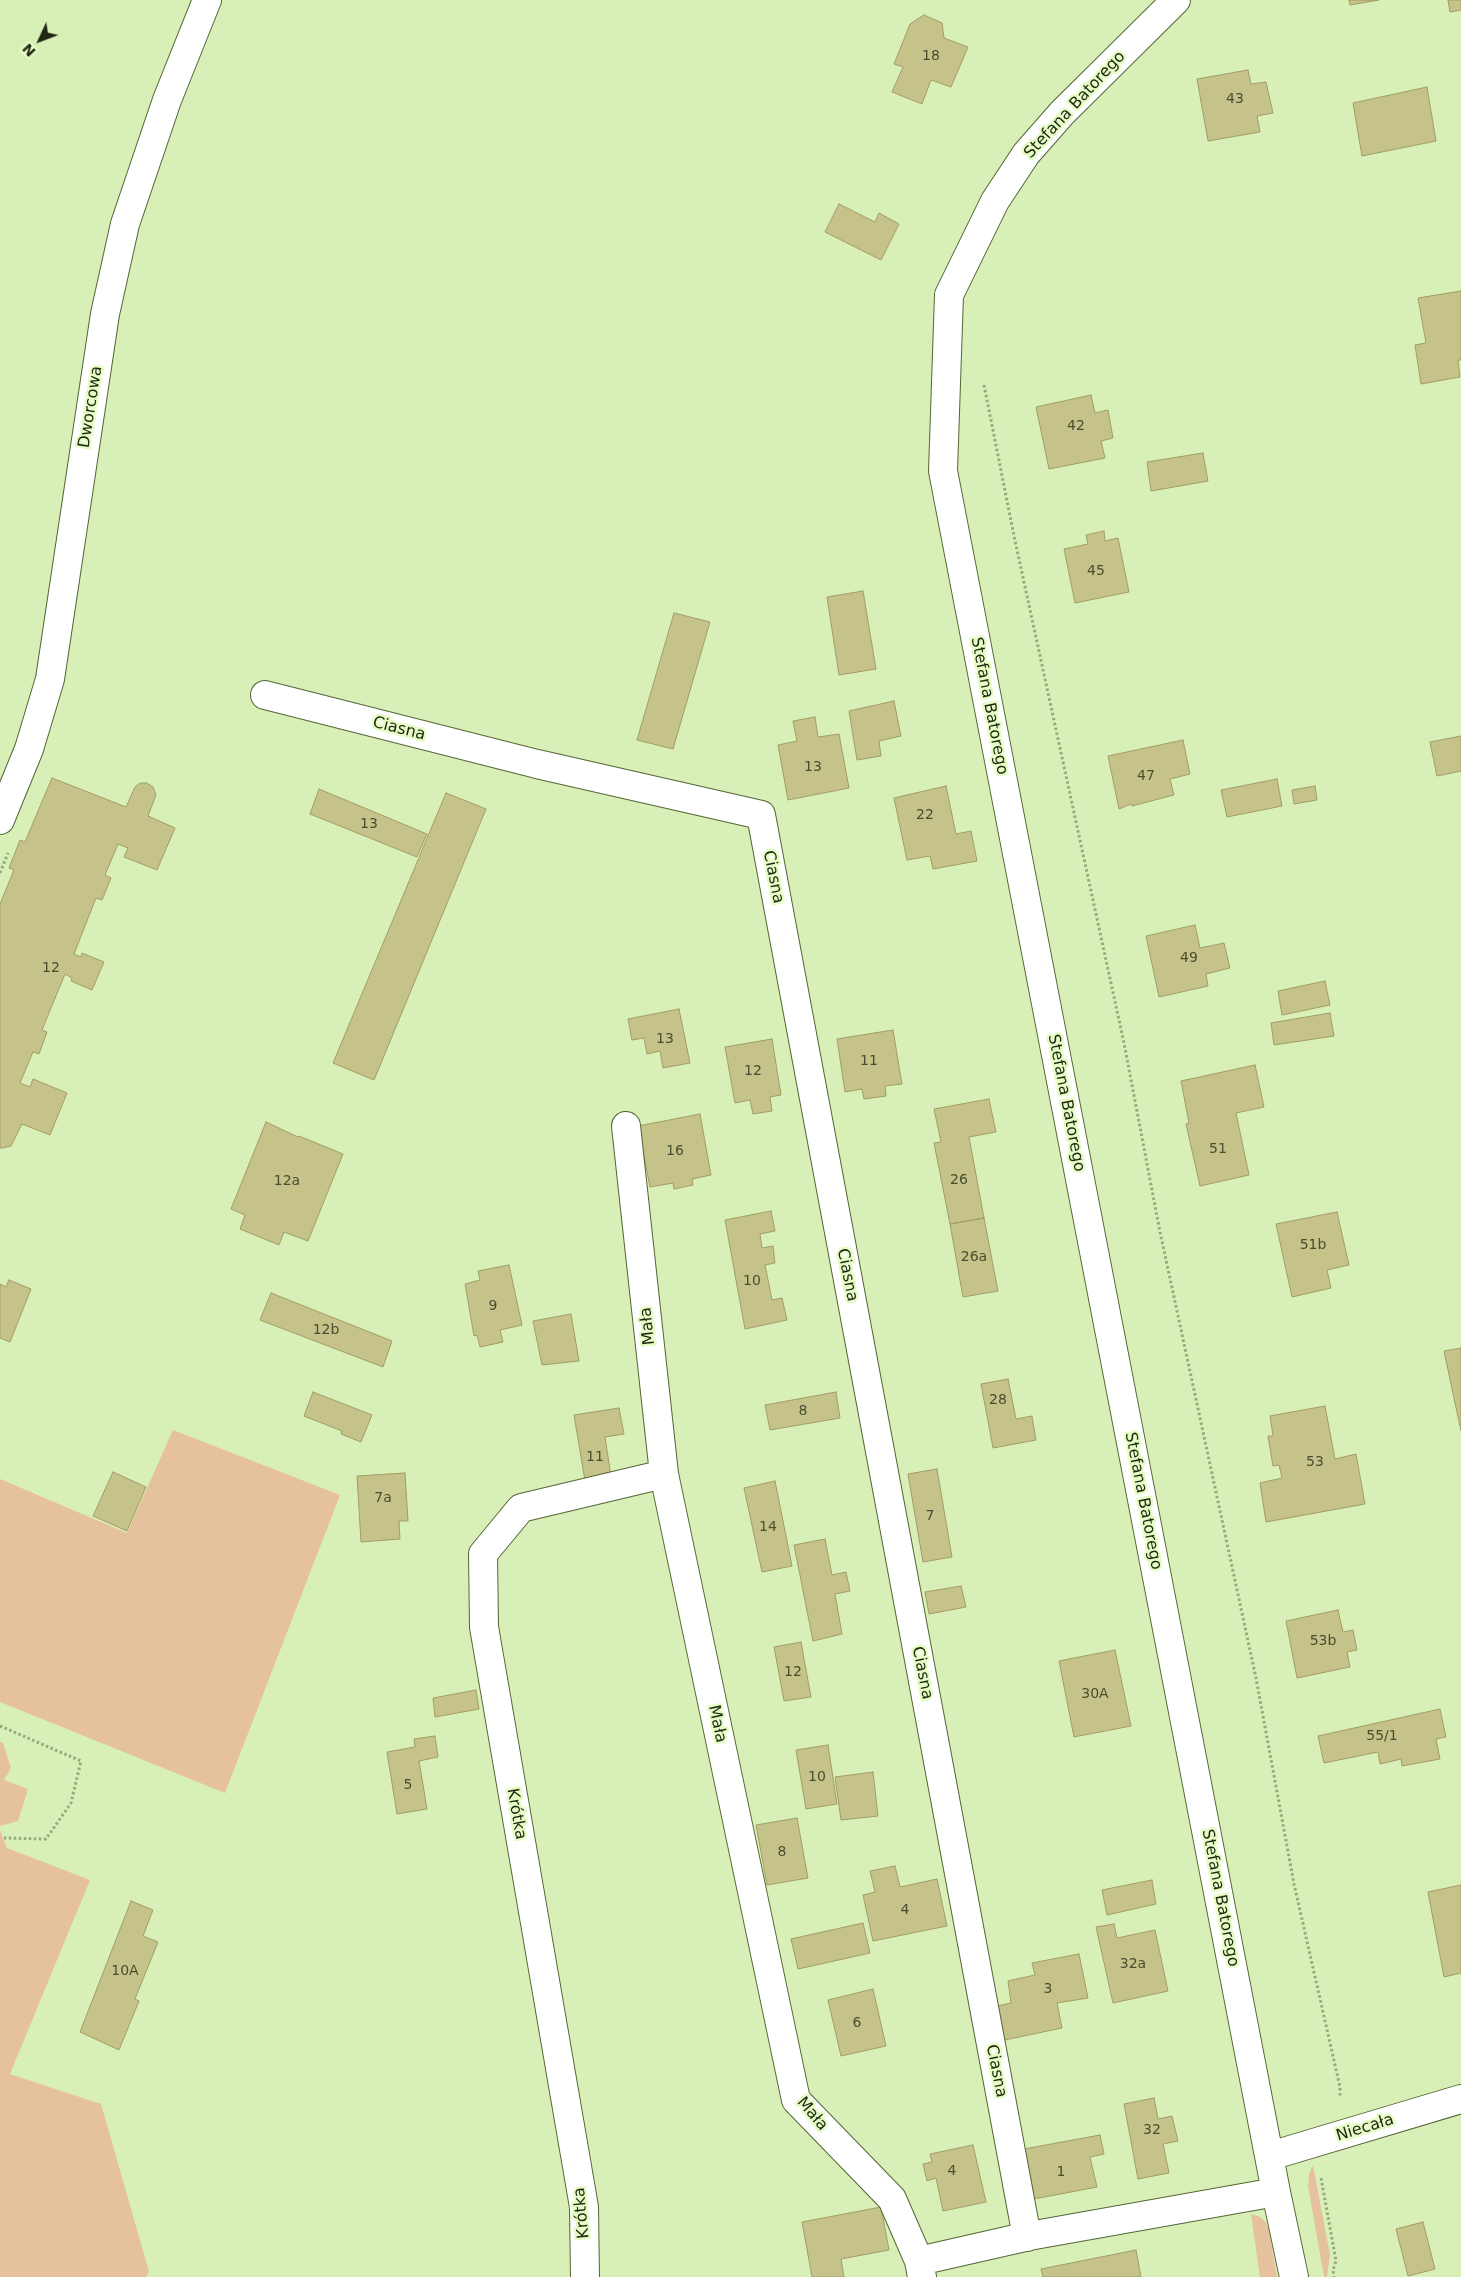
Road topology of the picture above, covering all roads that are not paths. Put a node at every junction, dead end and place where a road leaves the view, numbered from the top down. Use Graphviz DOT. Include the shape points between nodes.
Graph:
graph roads {
  1 [pos="207,0"];
  2 [pos="1176,0"];
  3 [pos="265,694"];
  4 [pos="0,820"];
  5 [pos="626,1126"];
  6 [pos="664,1474"];
  7 [pos="1461,2099"];
  8 [pos="1270,2156"];
  9 [pos="1276,2192"];
  10 [pos="1027,2237"];
  11 [pos="920,2269"];
  12 [pos="585,2277"];
  13 [pos="1294,2277"];
  1 -- 4 [label="street, Dworcowa" via="167,100 125,224 106,314 50,679 29,748"];
  2 -- 8 [label="street, Stefana Batorego" via="1062,113 1026,154 995,201 949,294 943,471"];
  3 -- 10 [label="street, Ciasna" via="537,764 761,815"];
  5 -- 6 [label="street, Mała"];
  6 -- 11 [label="street, Mała" via="796,2100 892,2199"];
  6 -- 12 [label="street, Krótka" via="521,1508 483,1554 484,1627 584,2207"];
  7 -- 8 [label="street, Niecała"];
  8 -- 9 [label="street, Stefana Batorego"];
  9 -- 10 [label="street"];
  9 -- 13 [label="street, Stefana Batorego"];
  10 -- 11 [label="street"];
}
